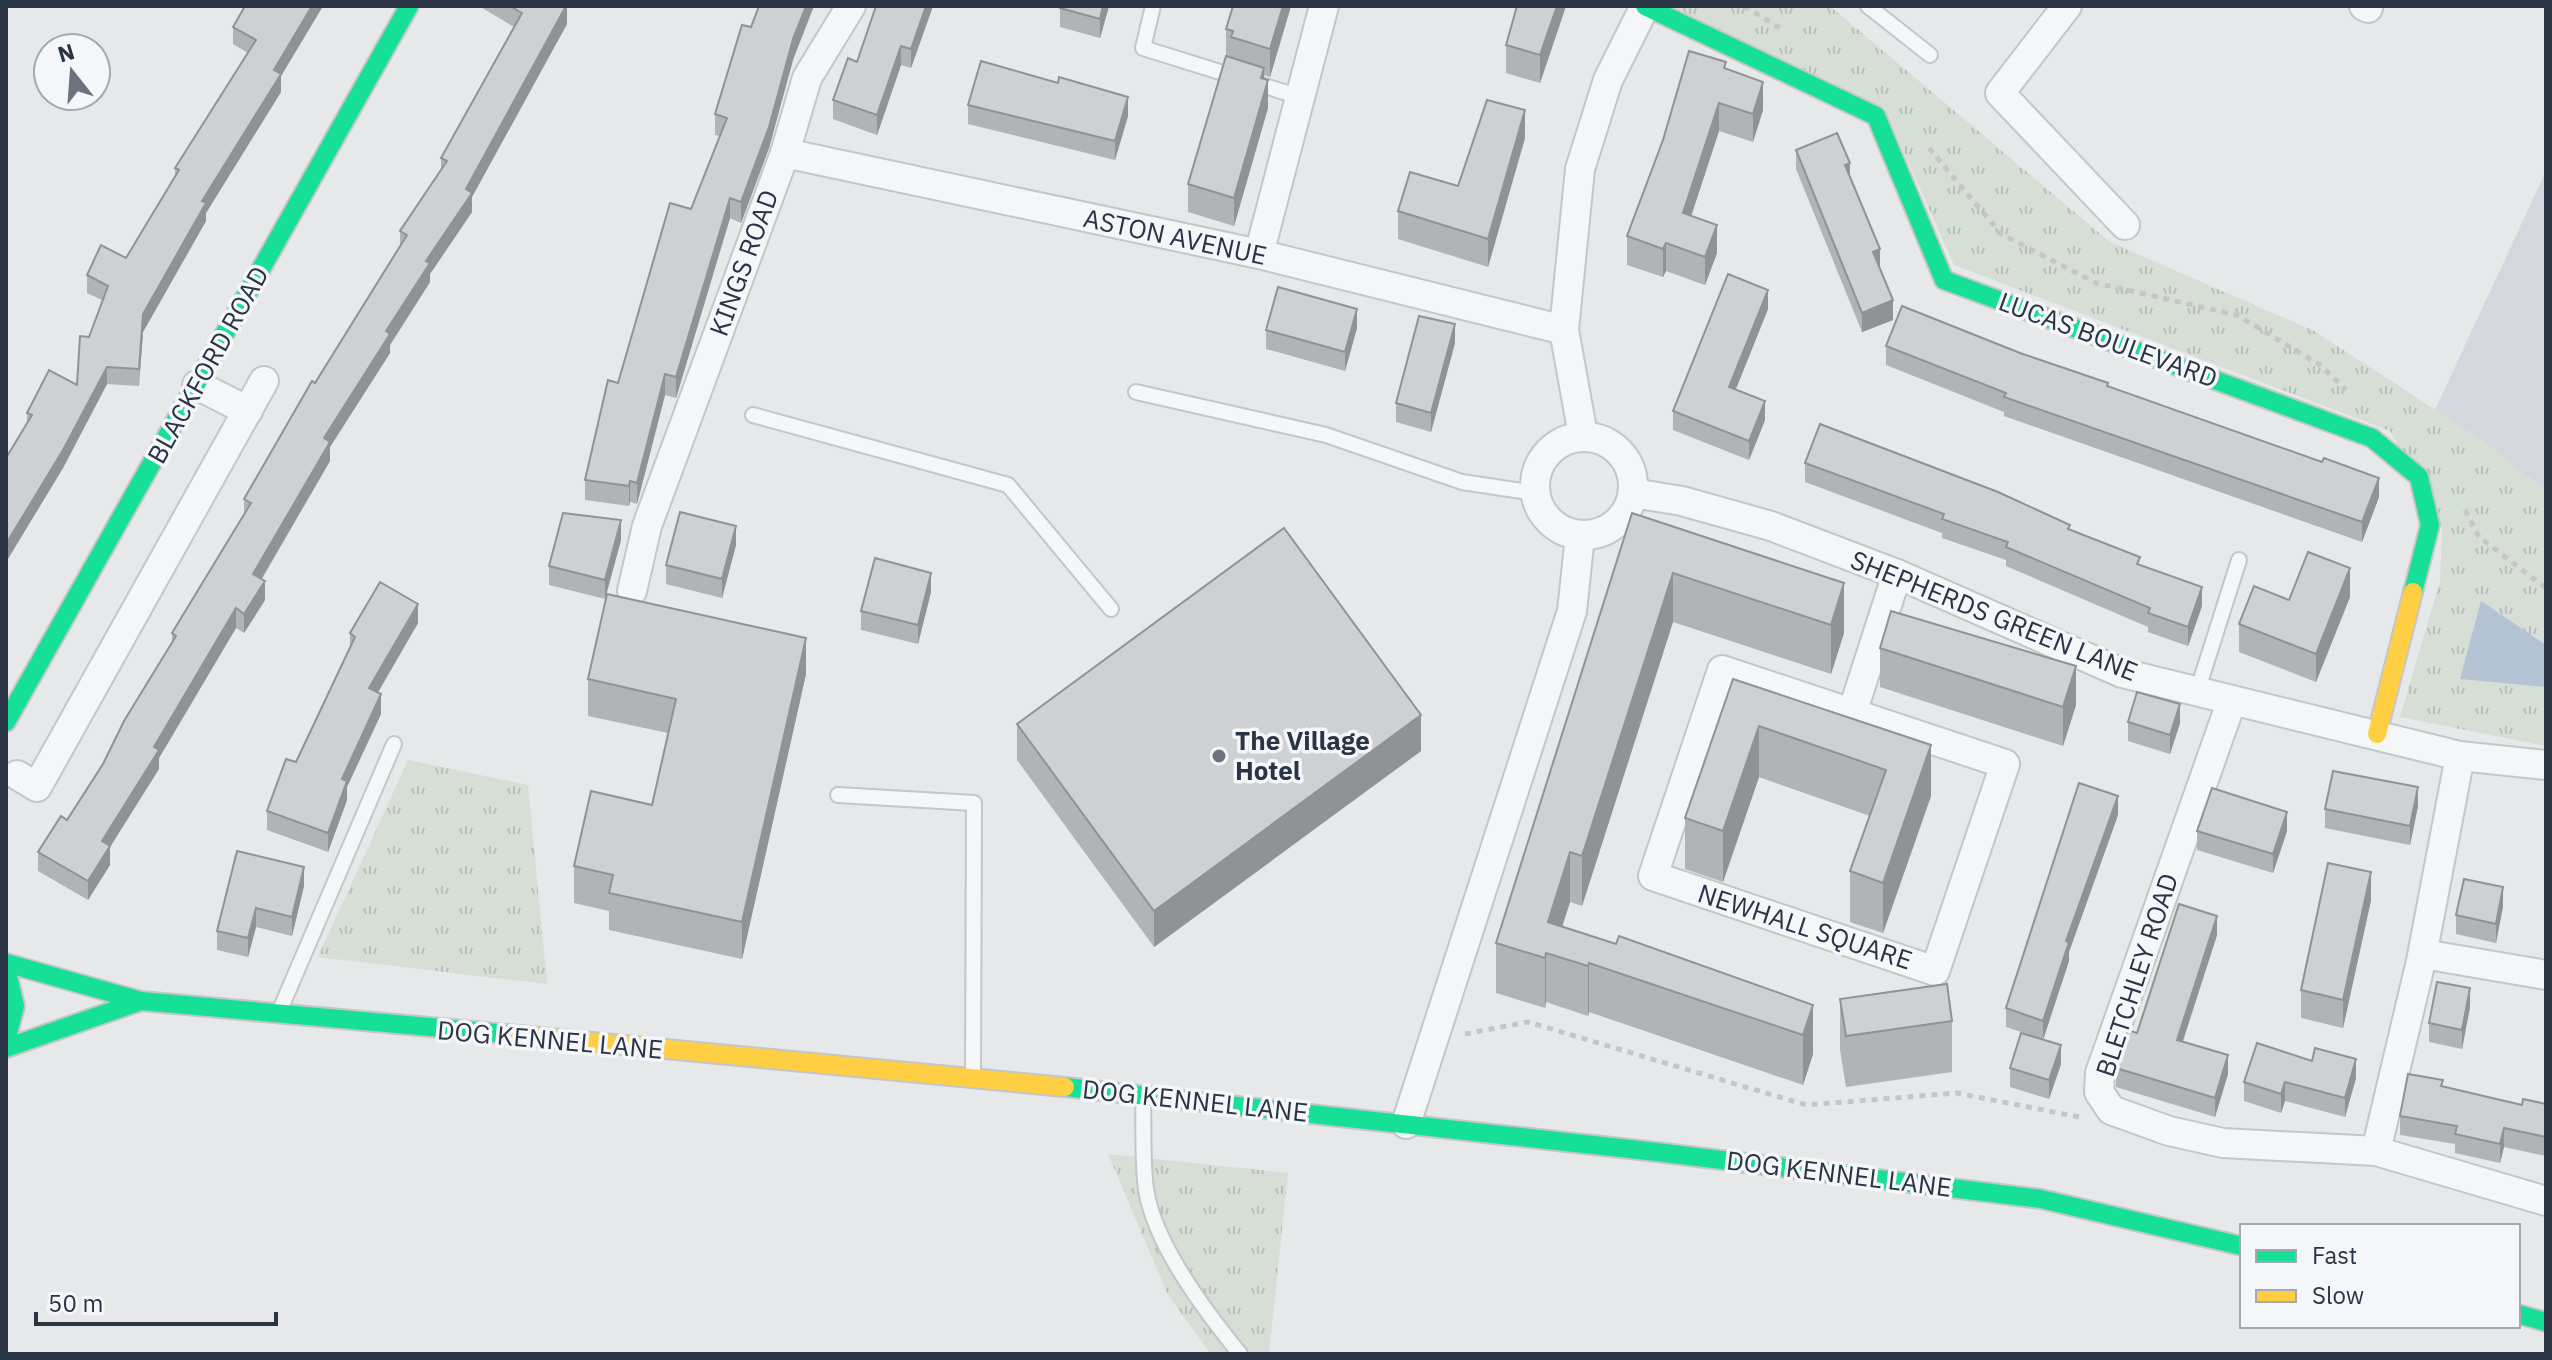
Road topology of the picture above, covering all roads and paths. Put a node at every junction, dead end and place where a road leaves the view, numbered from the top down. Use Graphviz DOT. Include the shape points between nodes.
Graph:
graph roads {
  1 [pos="409,6"];
  2 [pos="851,6"];
  3 [pos="1153,6"];
  4 [pos="1324,6"];
  5 [pos="1645,6"];
  6 [pos="1744,6"];
  7 [pos="1868,6"];
  8 [pos="2067,6"];
  9 [pos="1793,37"];
  10 [pos="1930,55"];
  11 [pos="1300,97"];
  12 [pos="1921,138"];
  13 [pos="785,153"];
  14 [pos="2125,225"];
  15 [pos="1259,254"];
  16 [pos="1564,330"];
  17 [pos="264,381"];
  18 [pos="197,385"];
  19 [pos="1136,392"];
  20 [pos="2350,394"];
  21 [pos="248,411"];
  22 [pos="753,415"];
  23 [pos="1583,435"];
  24 [pos="1535,493"];
  25 [pos="1633,493"];
  26 [pos="2464,509"];
  27 [pos="1580,536"];
  28 [pos="2239,560"];
  29 [pos="1897,574"];
  30 [pos="2546,588"];
  31 [pos="632,591"];
  32 [pos="1111,609"];
  33 [pos="2197,692"];
  34 [pos="2232,700"];
  35 [pos="1852,713"];
  36 [pos="6,722"];
  37 [pos="2377,734"];
  38 [pos="394,744"];
  39 [pos="2460,756"];
  40 [pos="2546,765"];
  41 [pos="17,775"];
  42 [pos="838,795"];
  43 [pos="2423,954"];
  44 [pos="6,966"];
  45 [pos="2546,975"];
  46 [pos="141,1001"];
  47 [pos="278,1014"];
  48 [pos="1433,1040"];
  49 [pos="6,1041"];
  50 [pos="6,1048"];
  51 [pos="973,1077"];
  52 [pos="1143,1096"];
  53 [pos="2111,1110"];
  54 [pos="1406,1124"];
  55 [pos="2376,1151"];
  56 [pos="2546,1201"];
  57 [pos="2240,1246"];
  58 [pos="2520,1315"];
  59 [pos="2546,1322"];
  60 [pos="1240,1354"];
  1 -- 18 [label="street, BLACKFORD ROAD"];
  2 -- 13 [label="street, KINGS ROAD" via="807,78"];
  3 -- 11 [label="lane" via="1143,48"];
  4 -- 11 [label="street"];
  5 -- 16 [label="street" via="1608,80 1580,169"];
  5 -- 37 [label="street, LUCAS BOULEVARD" via="1876,116 1944,280 2372,438 2419,477 2430,525"];
  6 -- 9 [label="path"];
  7 -- 10 [label="lane"];
  8 -- 14 [label="street" via="2000,93"];
  11 -- 15 [label="street"];
  12 -- 20 [label="path" via="2001,234 2096,283 2237,315 2320,365"];
  13 -- 15 [label="street, ASTON AVENUE"];
  13 -- 31 [label="street, KINGS ROAD" via="634,524"];
  15 -- 16 [label="street, ASTON AVENUE"];
  16 -- 23 [label="street"];
  17 -- 21 [label="street"];
  18 -- 21 [label="street"];
  18 -- 36 [label="street, BLACKFORD ROAD"];
  19 -- 24 [label="lane" via="1326,435 1462,482"];
  21 -- 41 [label="street" via="37,787"];
  22 -- 32 [label="lane" via="1008,485"];
  23 -- 24 [label="street" via="1549,451 1540,463"];
  23 -- 25 [label="street" via="1619,451 1633,478"];
  24 -- 27 [label="street" via="1550,522"];
  25 -- 27 [label="street" via="1629,507 1609,529"];
  25 -- 29 [label="street, SHEPHERDS GREEN LANE" via="1771,526"];
  26 -- 30 [label="path" via="2479,537"];
  27 -- 48 [label="street" via="1572,611"];
  28 -- 33 [label="lane"];
  29 -- 33 [label="street, SHEPHERDS GREEN LANE" via="2122,673"];
  29 -- 35 [label="street"];
  33 -- 34 [label="street, SHEPHERDS GREEN LANE"];
  34 -- 37 [label="street, SHEPHERDS GREEN LANE"];
  34 -- 53 [label="street, BLETCHLEY ROAD" via="2100,1073 2099,1092"];
  35 -- 35 [label="street, NEWHALL SQUARE" via="2005,764 1935,971 1653,876 1722,670"];
  37 -- 39 [label="street, SHEPHERDS GREEN LANE"];
  38 -- 47 [label="lane"];
  39 -- 40 [label="street, SHEPHERDS GREEN LANE"];
  39 -- 43 [label="street"];
  42 -- 51 [label="lane" via="974,803"];
  43 -- 45 [label="street"];
  43 -- 55 [label="street"];
  44 -- 46 [label="street, DOG KENNEL LANE"];
  44 -- 49 [label="street" via="15,1006"];
  46 -- 47 [label="street, DOG KENNEL LANE"];
  46 -- 50 [label="street, DOG KENNEL LANE"];
  47 -- 51 [label="street, DOG KENNEL LANE"];
  48 -- 53 [label="path" via="1528,1022 1806,1105 1957,1093 2072,1118"];
  48 -- 54 [label="street"];
  51 -- 52 [label="street, DOG KENNEL LANE"];
  52 -- 54 [label="street, DOG KENNEL LANE"];
  52 -- 60 [label="lane" via="1146,1192 1162,1234 1206,1313"];
  53 -- 55 [label="street, BLETCHLEY ROAD" via="2223,1143"];
  54 -- 57 [label="street, DOG KENNEL LANE" via="2041,1199"];
  55 -- 56 [label="street, BLETCHLEY ROAD"];
  58 -- 59 [label="street"];
}
